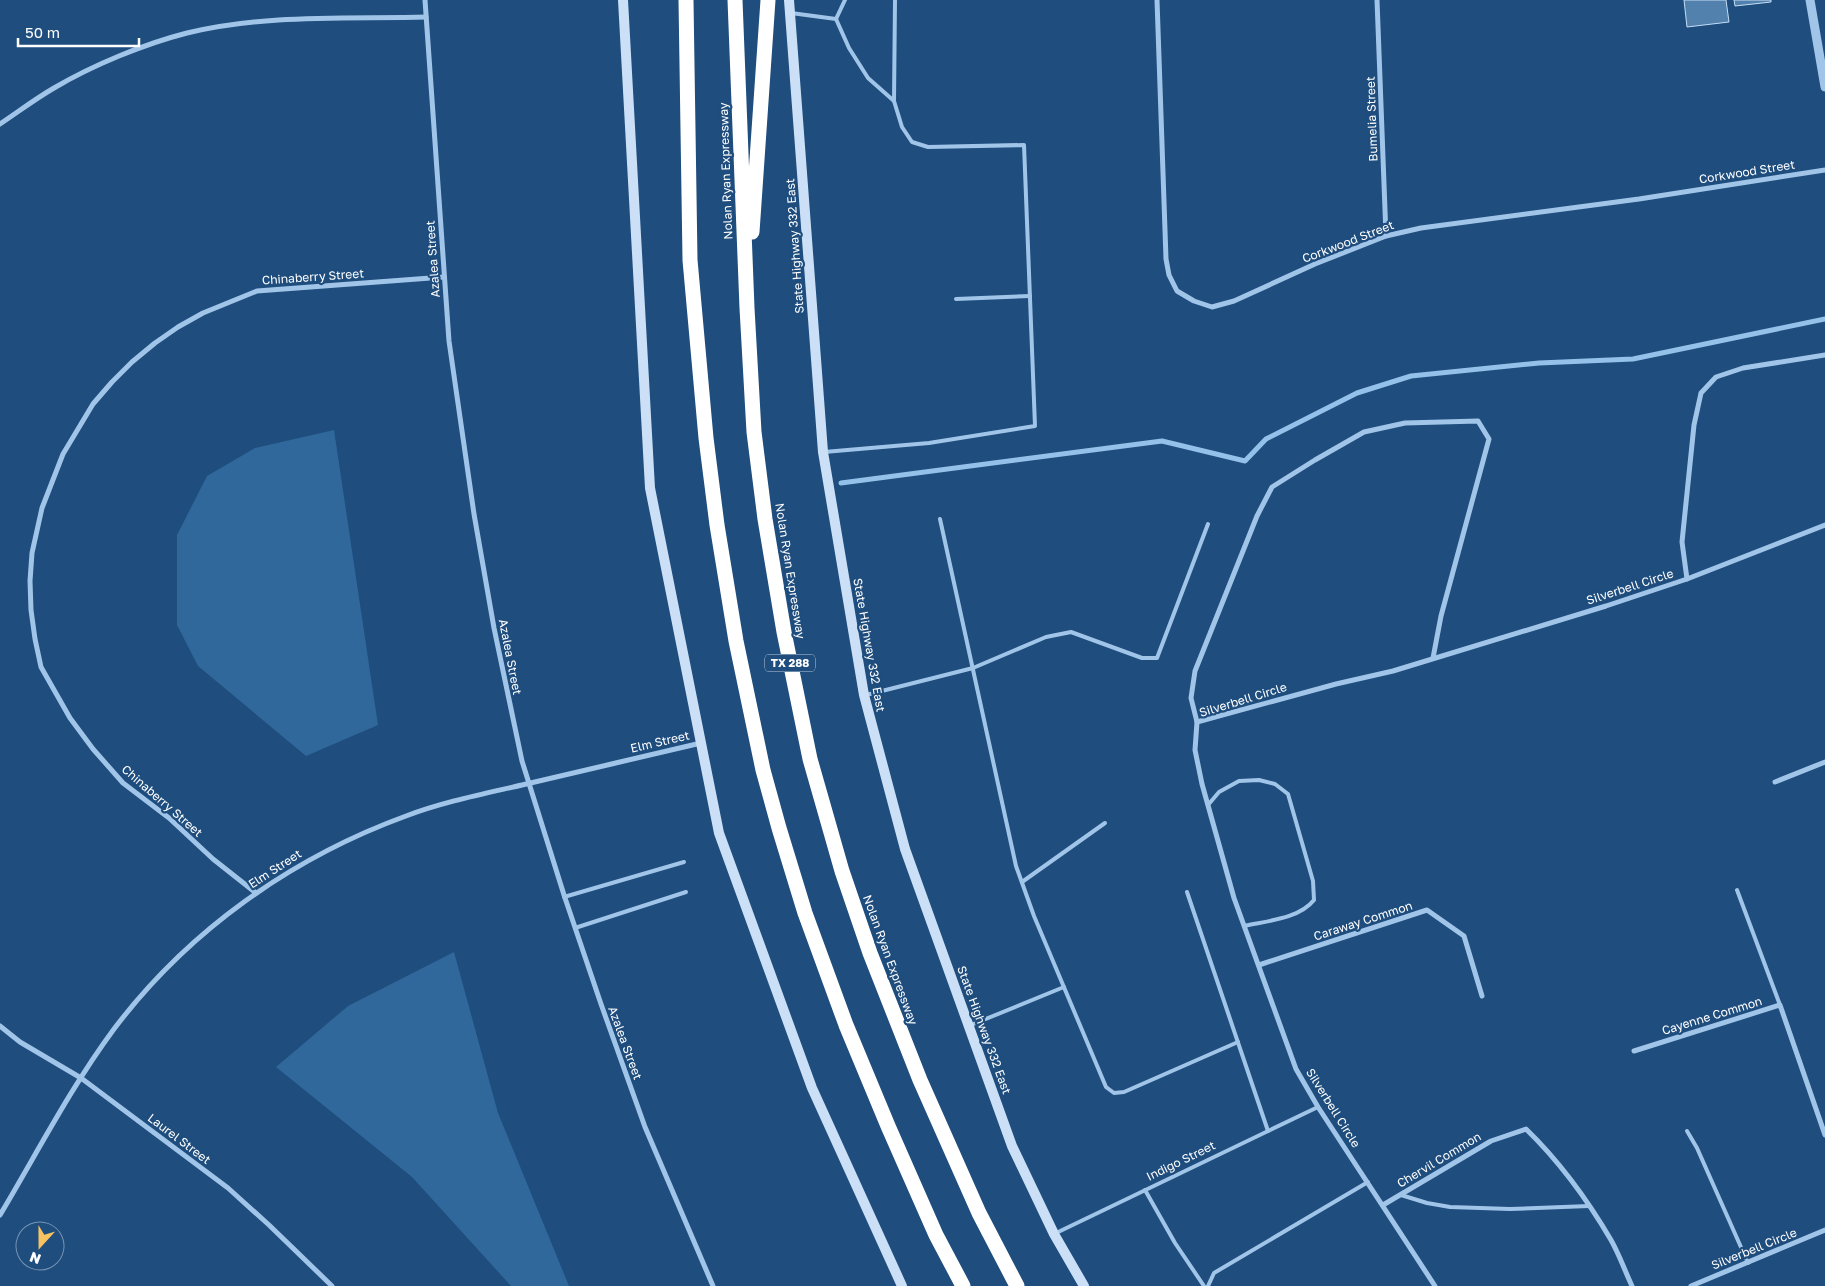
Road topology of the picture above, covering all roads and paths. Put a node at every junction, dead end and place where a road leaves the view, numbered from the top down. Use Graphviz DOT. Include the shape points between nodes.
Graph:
graph roads {
  1 [pos="425,0"];
  2 [pos="623,0"];
  3 [pos="686,0"];
  4 [pos="735,0"];
  5 [pos="768,0"];
  6 [pos="789,0"];
  7 [pos="846,0"];
  8 [pos="895,0"];
  9 [pos="1157,0"];
  10 [pos="1377,0"];
  11 [pos="1810,0"];
  12 [pos="790,13"];
  13 [pos="426,17"];
  14 [pos="836,19"];
  15 [pos="1825,87"];
  16 [pos="894,101"];
  17 [pos="0,124"];
  18 [pos="1825,170"];
  19 [pos="1386,236"];
  20 [pos="444,277"];
  21 [pos="1030,296"];
  22 [pos="956,299"];
  23 [pos="747,308"];
  24 [pos="1825,355"];
  25 [pos="823,452"];
  26 [pos="940,519"];
  27 [pos="1208,524"];
  28 [pos="1825,524"];
  29 [pos="1687,579"];
  30 [pos="1433,658"];
  31 [pos="974,668"];
  32 [pos="864,695"];
  33 [pos="1197,722"];
  34 [pos="701,743"];
  35 [pos="1825,762"];
  36 [pos="1775,782"];
  37 [pos="528,783"];
  38 [pos="1207,805"];
  39 [pos="1105,823"];
  40 [pos="684,862"];
  41 [pos="1022,882"];
  42 [pos="1737,890"];
  43 [pos="686,892"];
  44 [pos="1187,892"];
  45 [pos="256,893"];
  46 [pos="564,897"];
  47 [pos="1244,926"];
  48 [pos="575,928"];
  49 [pos="1259,965"];
  50 [pos="1064,987"];
  51 [pos="1482,996"];
  52 [pos="1780,1005"];
  53 [pos="0,1026"];
  54 [pos="969,1026"];
  55 [pos="1238,1042"];
  56 [pos="1634,1051"];
  57 [pos="80,1078"];
  58 [pos="1318,1107"];
  59 [pos="1268,1131"];
  60 [pos="1687,1131"];
  61 [pos="1825,1134"];
  62 [pos="1368,1182"];
  63 [pos="1145,1190"];
  64 [pos="1400,1195"];
  65 [pos="1383,1205"];
  66 [pos="1589,1206"];
  67 [pos="0,1215"];
  68 [pos="1825,1230"];
  69 [pos="1054,1234"];
  70 [pos="1748,1263"];
  71 [pos="332,1286"];
  72 [pos="713,1286"];
  73 [pos="902,1286"];
  74 [pos="963,1286"];
  75 [pos="1017,1286"];
  76 [pos="1084,1286"];
  77 [pos="1204,1286"];
  78 [pos="1208,1286"];
  79 [pos="1435,1286"];
  80 [pos="1632,1286"];
  81 [pos="1690,1286"];
  1 -- 13 [label="street, Azalea Street"];
  2 -- 34 [label="main road" via="650,488"];
  3 -- 74 [label="highway" via="690,260 706,438 736,641 763,770 805,913 842,1016 936,1234"];
  4 -- 23 [label="highway, Nolan Ryan Expressway / TX 288"];
  5 -- 23 [label="highway"];
  6 -- 12 [label="main road, State Highway 332 East"];
  7 -- 14 [label="lane"];
  8 -- 16 [label="lane"];
  9 -- 19 [label="street, Corkwood Street" via="1166,259 1177,290 1212,307 1234,301"];
  10 -- 19 [label="street, Bumelia Street"];
  11 -- 15 [label="street"];
  12 -- 14 [label="lane"];
  12 -- 25 [label="main road, State Highway 332 East"];
  13 -- 17 [label="street" via="274,20 188,33 160,41 87,72 54,88"];
  13 -- 20 [label="street, Azalea Street"];
  14 -- 16 [label="lane" via="868,78"];
  16 -- 21 [label="lane" via="902,127 912,142 928,147 1024,145"];
  18 -- 19 [label="street, Corkwood Street" via="1421,228"];
  20 -- 37 [label="street, Azalea Street" via="450,351 474,514 494,628"];
  20 -- 45 [label="street, Chinaberry Street" via="257,291 178,326 132,362 93,404 63,454 42,508 30,581 41,666 70,718 123,783"];
  21 -- 22 [label="lane"];
  21 -- 25 [label="lane" via="1035,426 929,443"];
  23 -- 75 [label="highway, Nolan Ryan Expressway / TX 288" via="754,432 765,519 784,632 818,788 870,954 916,1071 979,1213"];
  24 -- 29 [label="street" via="1743,368 1716,377 1701,392 1694,425 1682,542"];
  25 -- 32 [label="main road, State Highway 332 East"];
  26 -- 31 [label="lane"];
  27 -- 31 [label="lane" via="1157,658 1142,658 1071,632 1046,637"];
  28 -- 29 [label="street, Silverbell Circle"];
  29 -- 30 [label="street, Silverbell Circle"];
  30 -- 33 [label="street, Silverbell Circle"];
  30 -- 33 [label="street" via="1441,616 1489,439 1478,421 1405,423 1364,432 1272,487 1257,516 1195,671 1191,698"];
  31 -- 32 [label="lane"];
  31 -- 41 [label="lane"];
  32 -- 54 [label="main road, State Highway 332 East" via="905,848"];
  33 -- 38 [label="street, Silverbell Circle" via="1195,750"];
  34 -- 37 [label="street, Elm Street"];
  34 -- 73 [label="main road" via="719,832 812,1088"];
  35 -- 36 [label="street"];
  37 -- 45 [label="street, Elm Street" via="416,812 364,832 312,858"];
  37 -- 46 [label="street, Azalea Street"];
  38 -- 47 [label="street, Silverbell Circle"];
  38 -- 47 [label="lane" via="1219,792 1239,781 1259,780 1275,784 1288,794 1313,881 1314,900 1303,910 1290,915"];
  39 -- 41 [label="lane"];
  40 -- 46 [label="lane"];
  41 -- 50 [label="lane"];
  42 -- 52 [label="lane"];
  43 -- 48 [label="lane"];
  44 -- 55 [label="lane"];
  45 -- 57 [label="street, Elm Street" via="216,923 153,982"];
  46 -- 48 [label="street, Azalea Street"];
  47 -- 49 [label="street, Silverbell Circle"];
  48 -- 72 [label="street, Azalea Street" via="645,1127"];
  49 -- 51 [label="street, Caraway Common" via="1427,910 1464,936"];
  49 -- 58 [label="street, Silverbell Circle" via="1296,1069"];
  50 -- 54 [label="lane"];
  50 -- 55 [label="lane" via="1106,1087 1114,1093 1124,1092"];
  52 -- 56 [label="street, Cayenne Common"];
  52 -- 61 [label="street, Cayenne Common"];
  53 -- 57 [label="street, Laurel Street" via="20,1042"];
  54 -- 69 [label="main road, State Highway 332 East" via="1012,1146"];
  55 -- 59 [label="lane"];
  57 -- 67 [label="street, Elm Street"];
  57 -- 71 [label="street, Laurel Street" via="228,1188"];
  58 -- 59 [label="lane, Indigo Street"];
  58 -- 62 [label="street, Silverbell Circle"];
  59 -- 63 [label="lane, Indigo Street"];
  60 -- 70 [label="lane"];
  62 -- 65 [label="street, Silverbell Circle"];
  62 -- 78 [label="lane" via="1214,1273"];
  63 -- 69 [label="lane, Indigo Street"];
  63 -- 77 [label="lane"];
  64 -- 65 [label="street, Chervil Common"];
  64 -- 66 [label="lane" via="1450,1207"];
  64 -- 66 [label="street, Chervil Common" via="1491,1141 1526,1129 1547,1150"];
  65 -- 79 [label="street, Silverbell Circle"];
  66 -- 80 [label="street" via="1612,1242"];
  68 -- 70 [label="street, Silverbell Circle"];
  69 -- 76 [label="main road, State Highway 332 East"];
  70 -- 81 [label="street, Silverbell Circle"];
}
